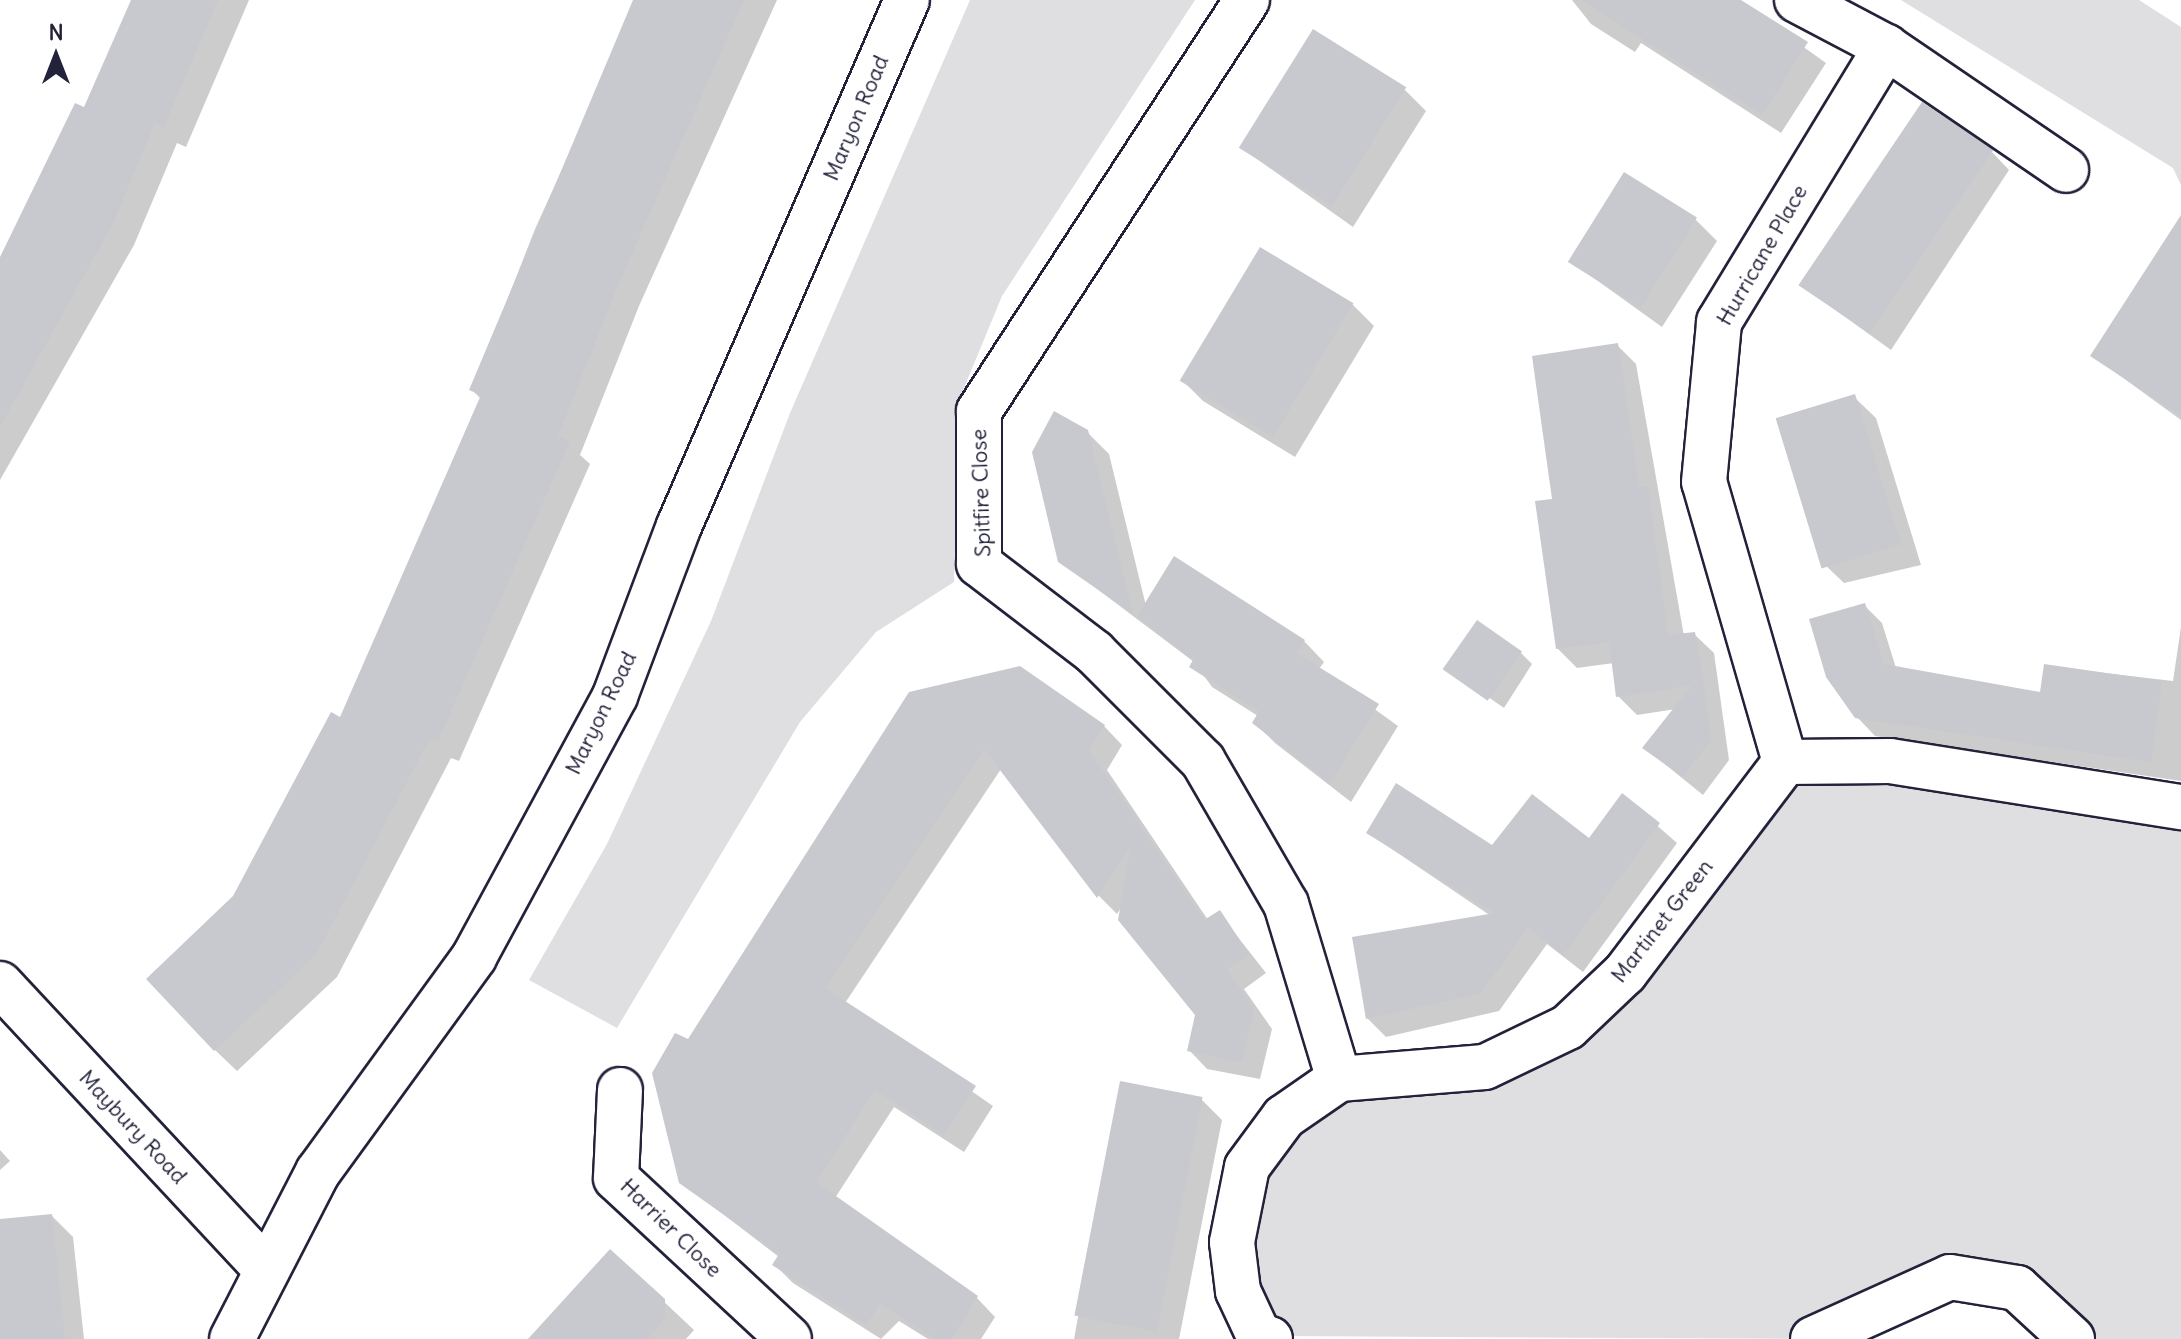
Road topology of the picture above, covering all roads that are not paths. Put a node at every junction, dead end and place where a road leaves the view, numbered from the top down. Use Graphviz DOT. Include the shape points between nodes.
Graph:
graph roads {
  1 [pos="907,0"];
  2 [pos="1247,0"];
  3 [pos="1797,0"];
  4 [pos="1886,47"];
  5 [pos="2066,170"];
  6 [pos="1785,762"];
  7 [pos="2181,807"];
  8 [pos="0,984"];
  9 [pos="1339,1079"];
  10 [pos="620,1090"];
  11 [pos="267,1270"];
  12 [pos="1262,1338"];
  13 [pos="232,1339"];
  14 [pos="789,1339"];
  15 [pos="1813,1339"];
  16 [pos="2072,1339"];
  1 -- 11 [label="street, Maryon Road" via="679,526 615,696 474,957 318,1172"];
  2 -- 9 [label="street, Spitfire Close" via="979,411 979,564 1094,652 1203,761 1286,904"];
  3 -- 4 [label="street"];
  4 -- 5 [label="street"];
  4 -- 6 [label="street, Hurricane Place" via="1719,322 1704,482"];
  6 -- 7 [label="street" via="1890,761"];
  6 -- 9 [label="street, Martinet Green" via="1625,973 1568,1027 1485,1067"];
  8 -- 11 [label="street, Maybury Road"];
  9 -- 12 [label="street, Martinet Green" via="1284,1117 1247,1167 1232,1242 1238,1291"];
  10 -- 14 [label="street, Harrier Close" via="616,1178"];
  11 -- 13 [label="street, Maryon Road"];
  15 -- 16 [label="street" via="1950,1277 2017,1288"];
}
